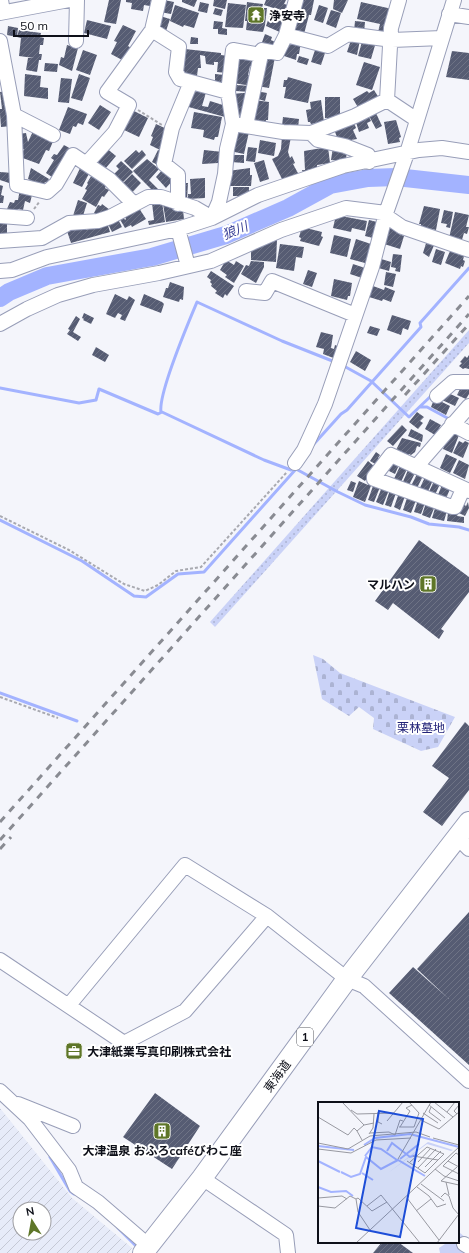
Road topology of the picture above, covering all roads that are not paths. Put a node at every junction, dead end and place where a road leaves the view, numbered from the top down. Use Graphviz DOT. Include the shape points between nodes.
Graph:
graph roads {
  1 [pos="69,0"];
  2 [pos="77,0"];
  3 [pos="159,0"];
  4 [pos="296,0"];
  5 [pos="399,0"];
  6 [pos="454,0"];
  7 [pos="1,8"];
  8 [pos="449,14"];
  9 [pos="469,17"];
  10 [pos="152,30"];
  11 [pos="286,35"];
  12 [pos="442,38"];
  13 [pos="392,40"];
  14 [pos="0,41"];
  15 [pos="76,41"];
  16 [pos="260,55"];
  17 [pos="191,82"];
  18 [pos="228,92"];
  19 [pos="387,100"];
  20 [pos="14,115"];
  21 [pos="417,120"];
  22 [pos="240,125"];
  23 [pos="311,133"];
  24 [pos="53,135"];
  25 [pos="469,152"];
  26 [pos="405,159"];
  27 [pos="369,162"];
  28 [pos="87,163"];
  29 [pos="134,204"];
  30 [pos="178,204"];
  31 [pos="386,214"];
  32 [pos="0,216"];
  33 [pos="27,218"];
  34 [pos="212,218"];
  35 [pos="178,230"];
  36 [pos="0,241"];
  37 [pos="469,250"];
  38 [pos="188,265"];
  39 [pos="0,271"];
  40 [pos="246,291"];
  41 [pos="355,315"];
  42 [pos="0,324"];
  43 [pos="469,382"];
  44 [pos="437,396"];
  45 [pos="469,406"];
  46 [pos="452,424"];
  47 [pos="469,433"];
  48 [pos="295,463"];
  49 [pos="416,467"];
  50 [pos="466,490"];
  51 [pos="469,822"];
  52 [pos="463,843"];
  53 [pos="267,916"];
  54 [pos="0,960"];
  55 [pos="347,979"];
  56 [pos="69,1005"];
  57 [pos="469,1081"];
  58 [pos="4,1095"];
  59 [pos="73,1126"];
  60 [pos="202,1178"];
  61 [pos="146,1249"];
  62 [pos="288,1253"];
  1 -- 7 [label="street"];
  2 -- 15 [label="street"];
  3 -- 10 [label="street"];
  4 -- 11 [label="street"];
  5 -- 13 [label="street" via="391,28"];
  6 -- 8 [label="street"];
  8 -- 9 [label="street"];
  8 -- 12 [label="street"];
  10 -- 17 [label="street" via="179,47 176,72 180,79"];
  10 -- 28 [label="street" via="107,92 129,105 115,132"];
  11 -- 13 [label="street" via="328,46 348,34"];
  11 -- 16 [label="street" via="277,53 262,50"];
  12 -- 13 [label="street"];
  12 -- 21 [label="street"];
  13 -- 19 [label="street"];
  14 -- 20 [label="street"];
  16 -- 18 [label="street" via="233,50"];
  16 -- 22 [label="street"];
  17 -- 18 [label="street"];
  17 -- 30 [label="street" via="171,131 164,164 178,175"];
  18 -- 22 [label="street"];
  19 -- 21 [label="street"];
  19 -- 23 [label="street"];
  20 -- 24 [label="street"];
  20 -- 28 [label="street" via="17,186 47,192 56,184 73,155"];
  21 -- 26 [label="street"];
  22 -- 23 [label="street" via="282,132"];
  22 -- 34 [label="street" via="227,149 220,202"];
  23 -- 27 [label="street" via="318,140 345,146 368,155"];
  25 -- 26 [label="street" via="442,148"];
  26 -- 27 [label="street"];
  26 -- 31 [label="street"];
  27 -- 34 [label="street" via="343,166 258,195"];
  28 -- 29 [label="street" via="109,179"];
  29 -- 30 [label="street" via="148,196 161,197"];
  29 -- 36 [label="street" via="98,221 69,223 42,238"];
  30 -- 34 [label="street" via="195,208"];
  31 -- 37 [label="street" via="402,227"];
  31 -- 38 [label="street" via="346,208 281,230 211,261"];
  31 -- 41 [label="street" via="372,267"];
  32 -- 33 [label="street"];
  34 -- 35 [label="street"];
  35 -- 38 [label="street"];
  35 -- 39 [label="street" via="47,257 12,270"];
  38 -- 42 [label="street" via="94,284 58,295"];
  40 -- 41 [label="street" via="265,292 272,281"];
  41 -- 48 [label="street" via="325,404 304,450"];
  43 -- 44 [label="street" via="453,382"];
  45 -- 46 [label="street"];
  46 -- 47 [label="street"];
  46 -- 49 [label="street"];
  49 -- 50 [label="street"];
  49 -- 50 [label="street" via="391,455 374,480 452,507"];
  51 -- 52 [label="highway, 東海道 / 1"];
  52 -- 55 [label="highway, 東海道 / 1"];
  53 -- 55 [label="street"];
  53 -- 56 [label="street" via="185,1011 124,1042"];
  53 -- 56 [label="street" via="185,865"];
  54 -- 56 [label="street"];
  55 -- 57 [label="street" via="364,986"];
  55 -- 60 [label="highway, 東海道 / 1"];
  58 -- 59 [label="street"];
  58 -- 61 [label="street" via="30,1119 69,1170 76,1187 98,1202"];
  60 -- 61 [label="highway, 東海道 / 1"];
  60 -- 62 [label="street" via="286,1235"];
}
